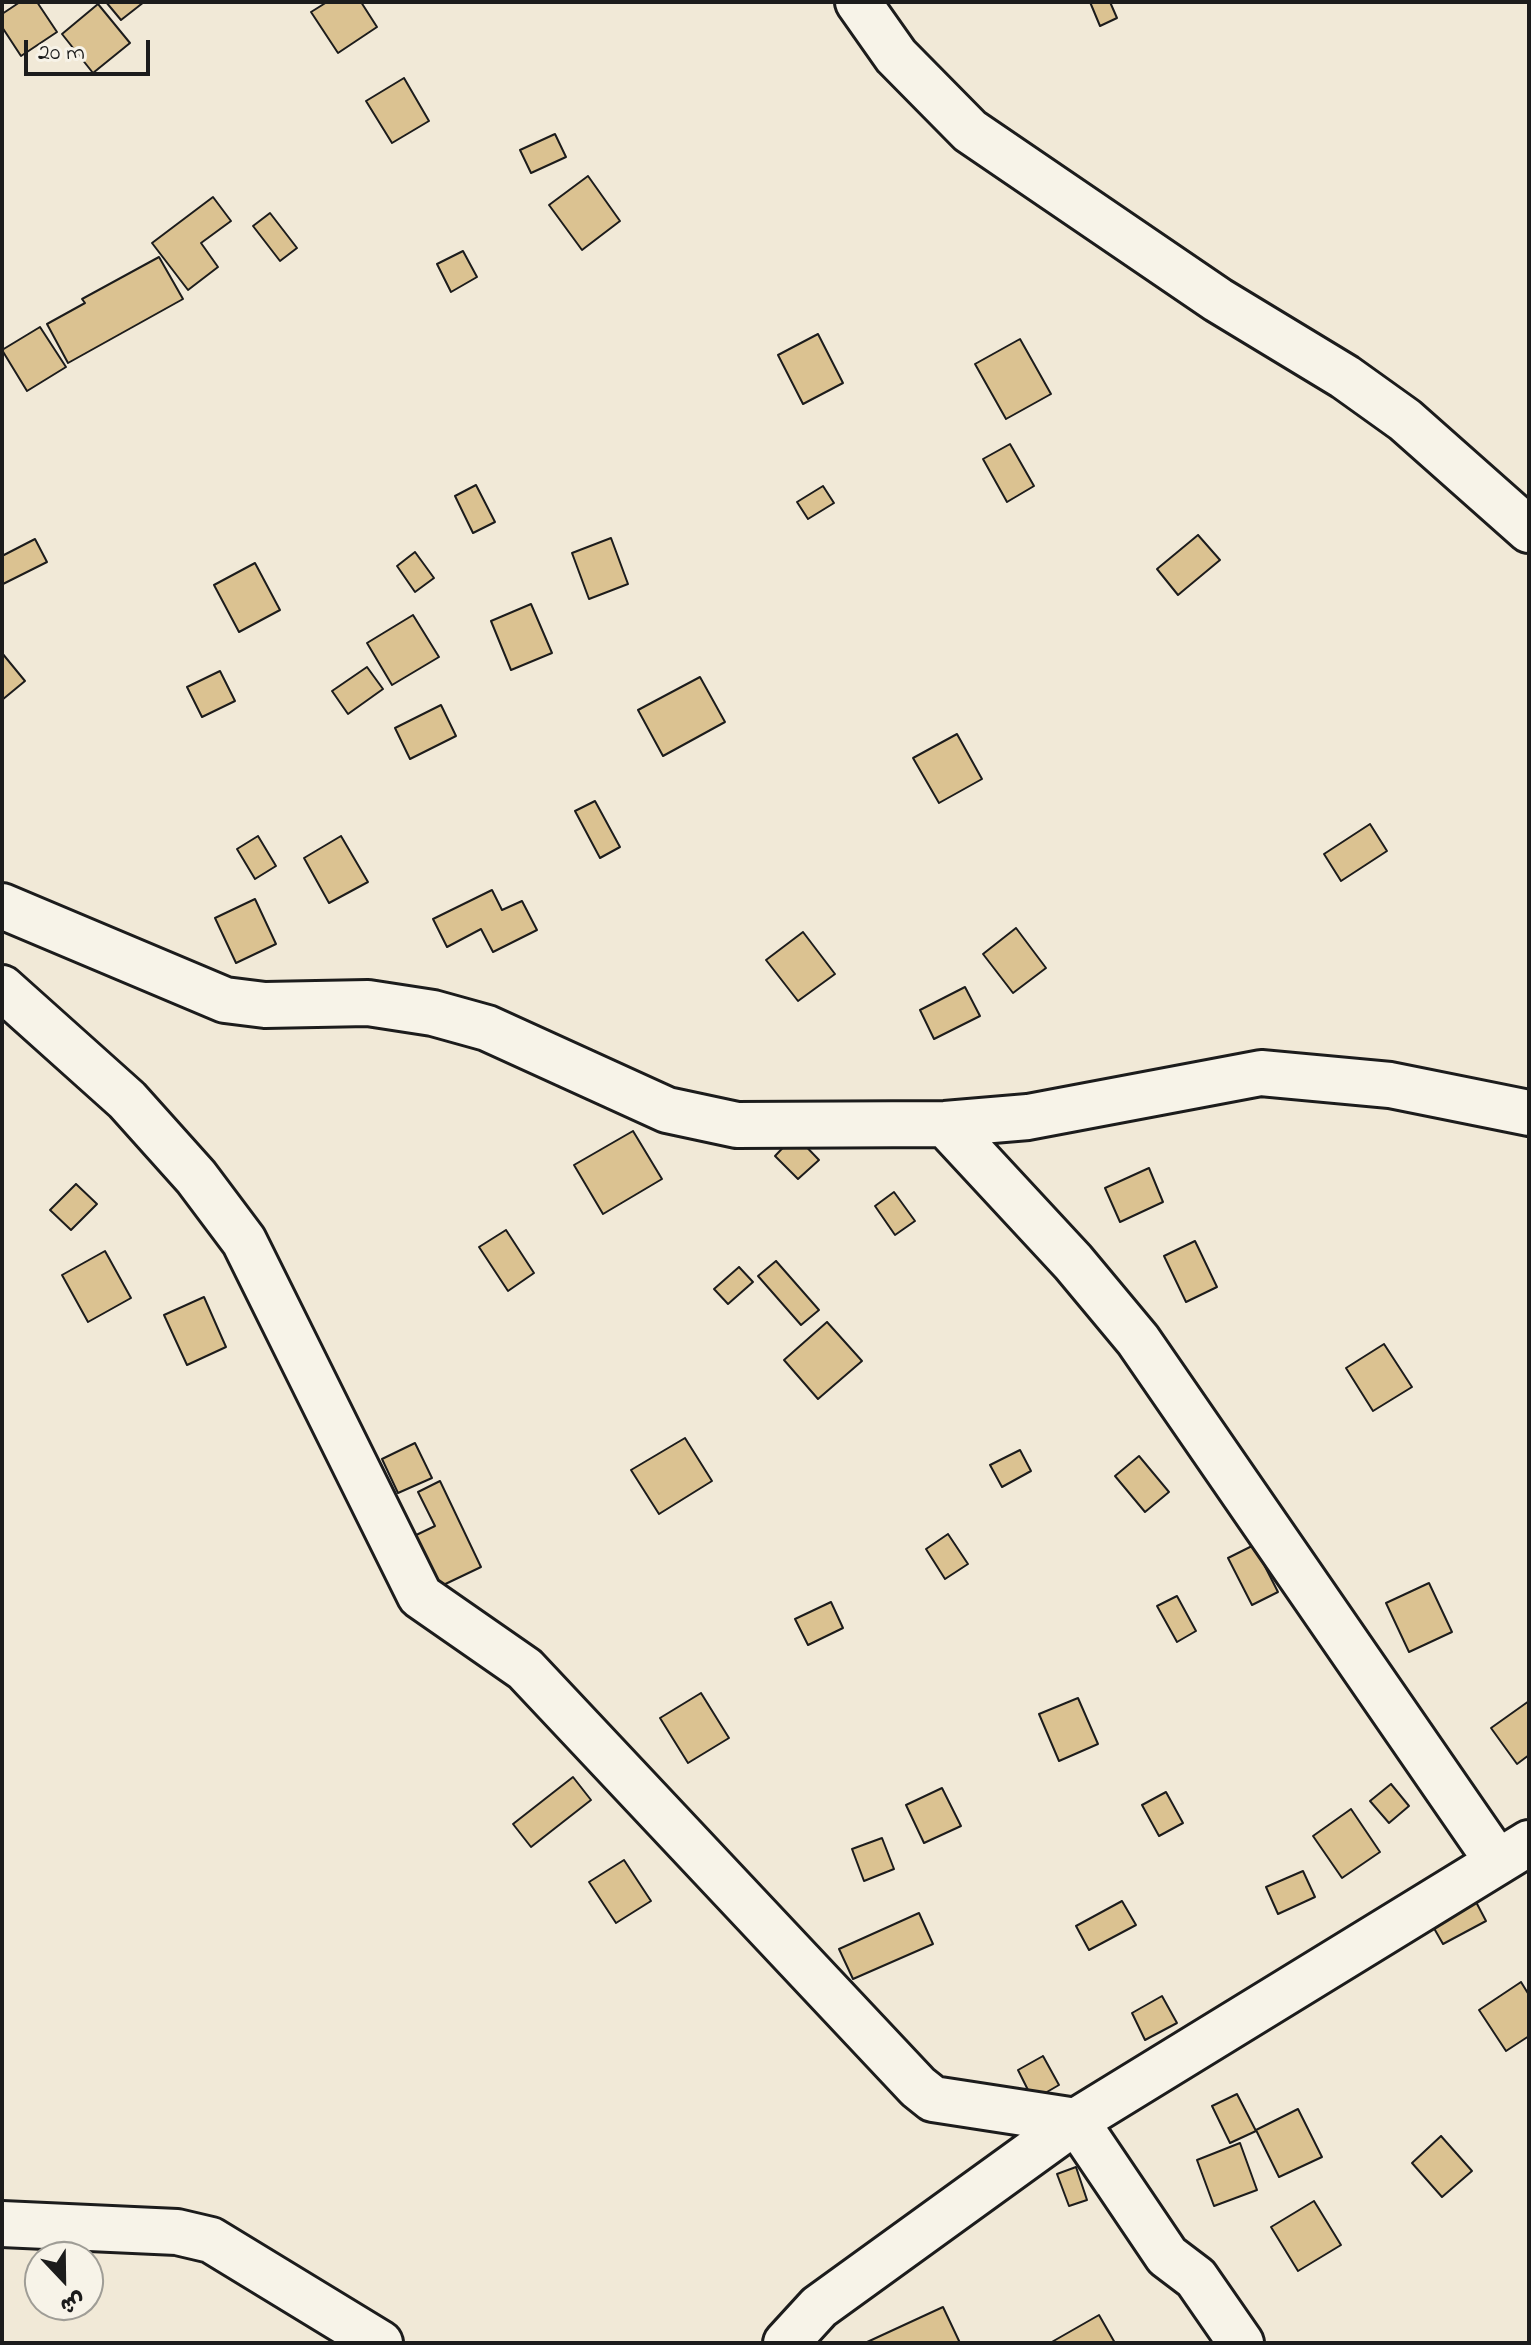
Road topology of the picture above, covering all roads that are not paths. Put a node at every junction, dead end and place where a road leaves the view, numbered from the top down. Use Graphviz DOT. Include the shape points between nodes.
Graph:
graph roads {
  1 [pos="858,2"];
  2 [pos="1529,530"];
  3 [pos="2,906"];
  4 [pos="2,988"];
  5 [pos="1529,1113"];
  6 [pos="945,1124"];
  7 [pos="1513,1852"];
  8 [pos="1076,2121"];
  9 [pos="2,2224"];
  10 [pos="380,2343"];
  11 [pos="786,2343"];
  12 [pos="1241,2343"];
  1 -- 2 [label="street" via="896,56 970,131 1218,300 1345,377 1405,420"];
  3 -- 6 [label="street" via="225,1000 265,1005 368,1003 487,1028 667,1110 737,1125"];
  4 -- 8 [label="street" via="127,1100 244,1241 420,1596 525,1669 918,2087 933,2099"];
  5 -- 6 [label="street" via="1390,1085 1261,1073 1028,1117"];
  6 -- 7 [label="street" via="1138,1340"];
  7 -- 8 [label="street"];
  8 -- 11 [label="street" via="819,2307"];
  8 -- 12 [label="street" via="1167,2256 1196,2278"];
  9 -- 10 [label="street" via="177,2232 211,2240"];
}
